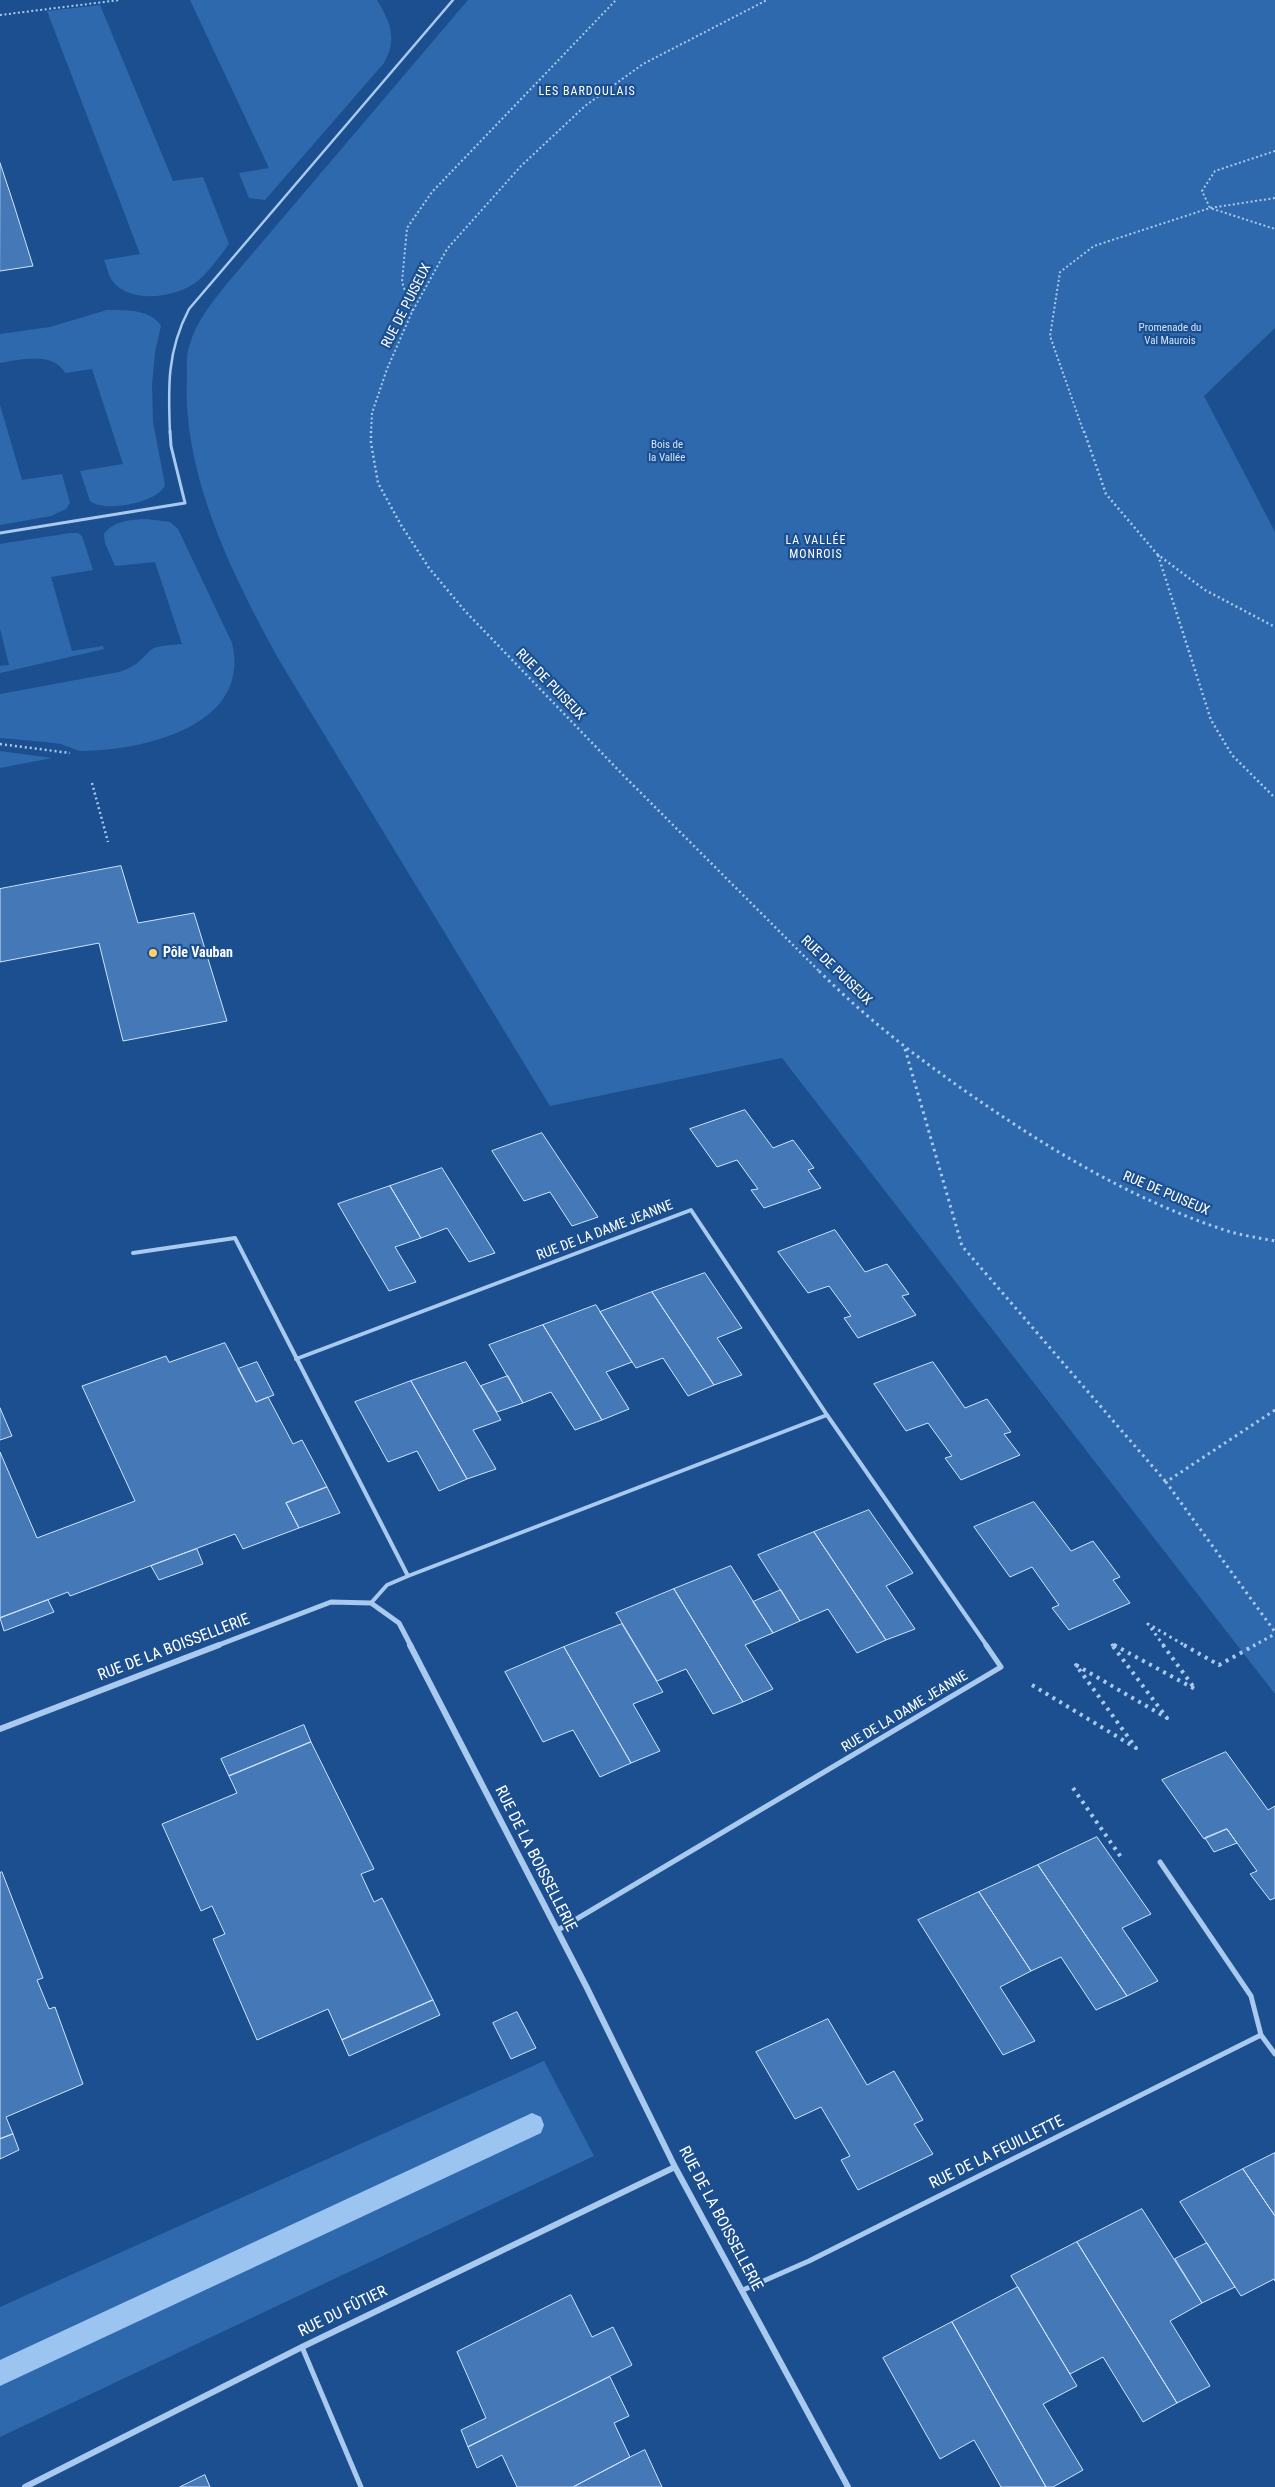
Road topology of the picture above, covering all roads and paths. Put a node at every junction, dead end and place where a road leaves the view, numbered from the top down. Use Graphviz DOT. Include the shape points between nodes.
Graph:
graph roads {
  1 [pos="120,0"];
  2 [pos="453,0"];
  3 [pos="616,0"];
  4 [pos="767,0"];
  5 [pos="0,15"];
  6 [pos="1275,152"];
  7 [pos="1275,198"];
  8 [pos="1210,208"];
  9 [pos="1275,229"];
  10 [pos="412,312"];
  11 [pos="0,533"];
  12 [pos="1158,554"];
  13 [pos="1275,627"];
  14 [pos="0,744"];
  15 [pos="70,753"];
  16 [pos="92,783"];
  17 [pos="1275,798"];
  18 [pos="108,842"];
  19 [pos="904,1048"];
  20 [pos="1275,1241"];
  21 [pos="133,1253"];
  22 [pos="296,1358"];
  23 [pos="1275,1410"];
  24 [pos="827,1415"];
  25 [pos="1166,1482"];
  26 [pos="408,1576"];
  27 [pos="371,1603"];
  28 [pos="1275,1633"];
  29 [pos="1001,1667"];
  30 [pos="0,1730"];
  31 [pos="1073,1788"];
  32 [pos="1124,1862"];
  33 [pos="1160,1862"];
  34 [pos="556,1931"];
  35 [pos="1262,2035"];
  36 [pos="1275,2054"];
  37 [pos="675,2167"];
  38 [pos="743,2290"];
  39 [pos="302,2347"];
  40 [pos="25,2487"];
  41 [pos="361,2487"];
  42 [pos="848,2487"];
  1 -- 5 [label="path"];
  2 -- 11 [label="lane" via="189,310 175,340 168,395 171,446 185,503"];
  3 -- 10 [label="path" via="432,192 407,228 402,282"];
  4 -- 10 [label="path, RUE DE PUISEUX" via="644,64 585,106 521,166 447,249"];
  6 -- 8 [label="path" via="1215,171 1202,191"];
  7 -- 8 [label="path"];
  8 -- 9 [label="path"];
  8 -- 12 [label="path" via="1094,246 1060,272 1050,336 1106,494"];
  10 -- 19 [label="path, RUE DE PUISEUX" via="387,368 372,414 370,443 378,483 429,568 465,611 624,776 835,987"];
  12 -- 13 [label="path" via="1205,590"];
  12 -- 17 [label="path" via="1211,720 1232,755"];
  14 -- 15 [label="path"];
  16 -- 18 [label="path"];
  19 -- 20 [label="path, RUE DE PUISEUX" via="1025,1133 1098,1175 1231,1232"];
  19 -- 25 [label="path" via="962,1246"];
  21 -- 22 [label="lane" via="235,1238"];
  22 -- 24 [label="lane, RUE DE LA DAME JEANNE" via="691,1210"];
  22 -- 26 [label="lane"];
  23 -- 25 [label="path"];
  24 -- 26 [label="lane"];
  24 -- 29 [label="lane, RUE DE LA DAME JEANNE"];
  25 -- 28 [label="path"];
  26 -- 27 [label="lane" via="386,1585"];
  27 -- 30 [label="street, RUE DE LA BOISSELLERIE" via="331,1602"];
  27 -- 34 [label="street, RUE DE LA BOISSELLERIE" via="399,1623"];
  28 -- 29 [label="path" via="1219,1665 1148,1624 1195,1689 1111,1643 1167,1718 1076,1665 1136,1748"];
  29 -- 34 [label="lane, RUE DE LA DAME JEANNE"];
  31 -- 32 [label="path"];
  33 -- 35 [label="lane" via="1252,1996"];
  34 -- 37 [label="street, RUE DE LA BOISSELLERIE"];
  35 -- 36 [label="lane"];
  35 -- 38 [label="lane, RUE DE LA FEUILLETTE"];
  37 -- 38 [label="street, RUE DE LA BOISSELLERIE"];
  37 -- 39 [label="street, RUE DU FÛTIER"];
  38 -- 42 [label="street, RUE DE LA BOISSELLERIE"];
  39 -- 40 [label="street, RUE DU FÛTIER"];
  39 -- 41 [label="lane"];
}
